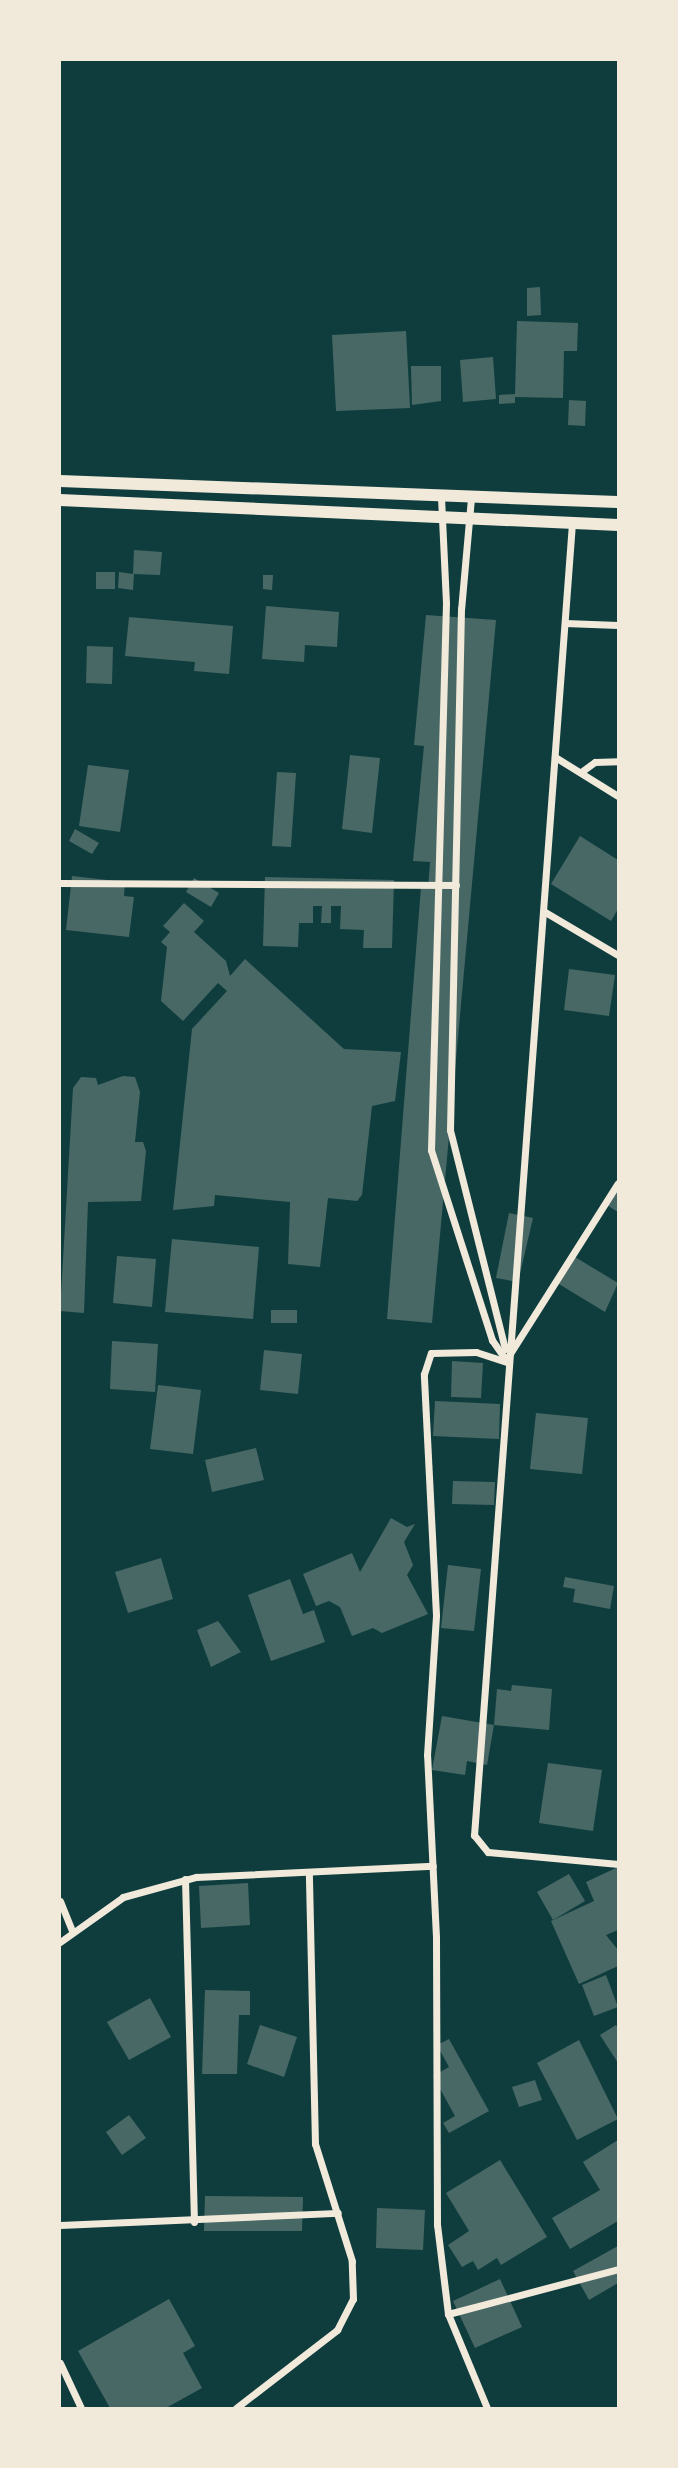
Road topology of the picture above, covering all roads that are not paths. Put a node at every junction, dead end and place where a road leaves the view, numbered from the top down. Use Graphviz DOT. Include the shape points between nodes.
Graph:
graph roads {
  1 [pos="60,481"];
  2 [pos="441,497"];
  3 [pos="471,498"];
  4 [pos="60,500"];
  5 [pos="618,502"];
  6 [pos="442,518"];
  7 [pos="470,520"];
  8 [pos="572,523"];
  9 [pos="618,525"];
  10 [pos="565,623"];
  11 [pos="618,625"];
  12 [pos="555,757"];
  13 [pos="618,761"];
  14 [pos="581,772"];
  15 [pos="618,796"];
  16 [pos="60,883"];
  17 [pos="440,884"];
  18 [pos="456,885"];
  19 [pos="545,912"];
  20 [pos="618,955"];
  21 [pos="432,1130"];
  22 [pos="450,1130"];
  23 [pos="618,1183"];
  24 [pos="507,1359"];
  25 [pos="618,1855"];
  26 [pos="618,1864"];
  27 [pos="433,1866"];
  28 [pos="309,1872"];
  29 [pos="185,1879"];
  30 [pos="60,1901"];
  31 [pos="72,1930"];
  32 [pos="60,1942"];
  33 [pos="338,2213"];
  34 [pos="194,2222"];
  35 [pos="60,2225"];
  36 [pos="618,2269"];
  37 [pos="448,2314"];
  38 [pos="60,2363"];
  39 [pos="81,2409"];
  40 [pos="236,2409"];
  41 [pos="487,2409"];
  1 -- 2 [label="main road"];
  2 -- 3 [label="main road"];
  2 -- 6 [label="street"];
  3 -- 5 [label="main road"];
  3 -- 7 [label="street"];
  4 -- 6 [label="main road"];
  6 -- 7 [label="main road"];
  6 -- 17 [label="street" via="446,603"];
  7 -- 8 [label="main road"];
  7 -- 18 [label="street" via="461,609"];
  8 -- 9 [label="main road"];
  8 -- 10 [label="street"];
  10 -- 11 [label="street"];
  10 -- 12 [label="street"];
  12 -- 14 [label="street"];
  12 -- 19 [label="street"];
  13 -- 14 [label="street" via="595,762"];
  14 -- 15 [label="street"];
  16 -- 17 [label="street"];
  17 -- 18 [label="street"];
  17 -- 21 [label="street"];
  18 -- 22 [label="street"];
  19 -- 20 [label="street"];
  19 -- 24 [label="street"];
  21 -- 22 [label="street"];
  21 -- 24 [label="street" via="432,1150 492,1340"];
  22 -- 24 [label="street"];
  23 -- 24 [label="street"];
  24 -- 26 [label="street" via="476,1841 488,1852"];
  24 -- 27 [label="street" via="476,1352 431,1353 424,1374 436,1615 427,1755"];
  25 -- 26 [label="street"];
  27 -- 28 [label="street"];
  27 -- 37 [label="street" via="437,2225"];
  28 -- 29 [label="street"];
  28 -- 33 [label="street" via="315,2144"];
  29 -- 31 [label="street" via="123,1897"];
  29 -- 34 [label="street"];
  30 -- 31 [label="street"];
  31 -- 32 [label="street"];
  33 -- 34 [label="street"];
  33 -- 40 [label="street" via="354,2284 344,2321"];
  34 -- 35 [label="street"];
  36 -- 37 [label="street"];
  37 -- 41 [label="street"];
  38 -- 39 [label="street"];
}
